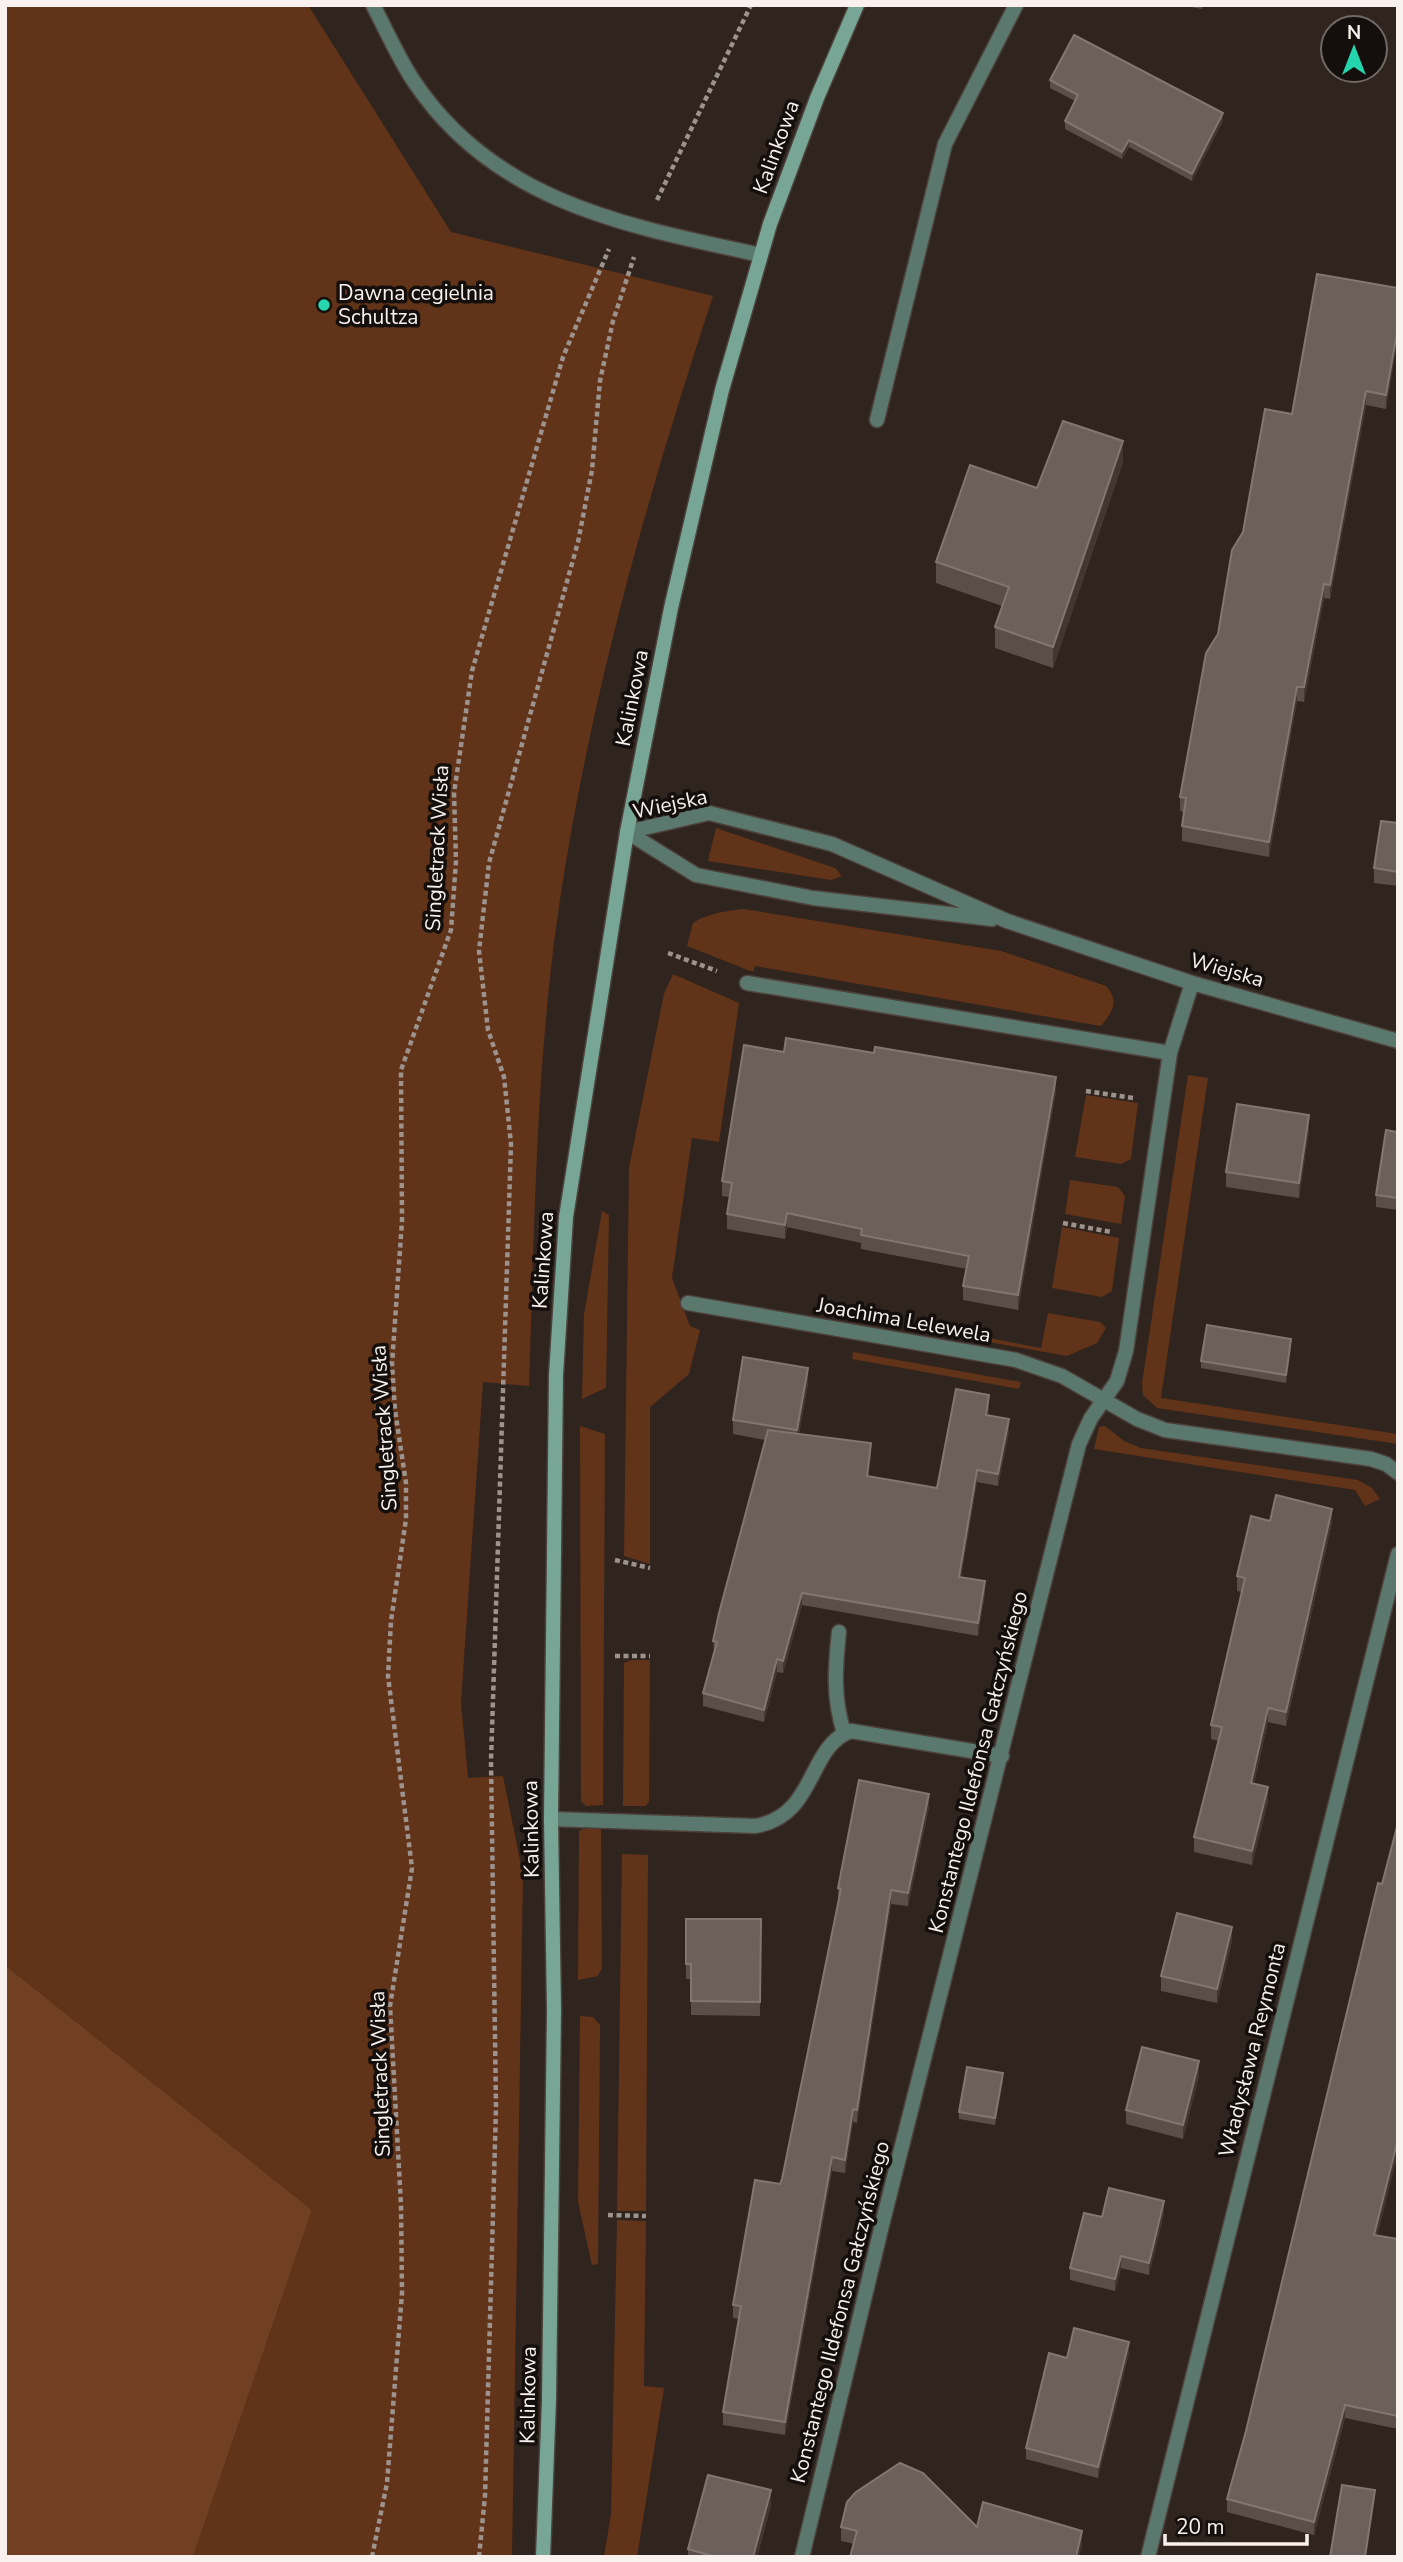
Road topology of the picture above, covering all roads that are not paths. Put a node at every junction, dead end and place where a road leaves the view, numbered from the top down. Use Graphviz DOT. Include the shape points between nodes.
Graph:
graph roads {
  1 [pos="373,5"];
  2 [pos="857,5"];
  3 [pos="1016,5"];
  4 [pos="761,255"];
  5 [pos="877,420"];
  6 [pos="627,832"];
  7 [pos="1007,921"];
  8 [pos="747,983"];
  9 [pos="1192,983"];
  10 [pos="1398,1041"];
  11 [pos="1170,1053"];
  12 [pos="688,1303"];
  13 [pos="1104,1400"];
  14 [pos="1398,1473"];
  15 [pos="1398,1554"];
  16 [pos="839,1632"];
  17 [pos="844,1734"];
  18 [pos="1002,1756"];
  19 [pos="551,1819"];
  20 [pos="542,2557"];
  21 [pos="802,2557"];
  22 [pos="1148,2557"];
  1 -- 4 [label="street" via="414,81 471,148 549,197 643,230"];
  2 -- 4 [label="street, Kalinkowa" via="817,98"];
  3 -- 5 [label="street" via="945,144"];
  4 -- 6 [label="street, Kalinkowa" via="722,390 671,608"];
  6 -- 7 [label="street, Wiejska" via="696,875 813,898"];
  6 -- 7 [label="street, Wiejska" via="709,813 832,844"];
  6 -- 19 [label="street, Kalinkowa" via="566,1217 556,1375"];
  7 -- 9 [label="street, Wiejska"];
  8 -- 11 [label="street"];
  9 -- 10 [label="street, Wiejska"];
  9 -- 11 [label="street, Konstantego Ildefonsa Gałczyńskiego"];
  11 -- 13 [label="street, Konstantego Ildefonsa Gałczyńskiego" via="1126,1351 1117,1381"];
  12 -- 13 [label="street, Joachima Lelewela" via="1016,1360 1062,1376"];
  13 -- 14 [label="street" via="1165,1430 1371,1459"];
  13 -- 18 [label="street, Konstantego Ildefonsa Gałczyńskiego" via="1079,1444"];
  15 -- 22 [label="street, Władysława Reymonta"];
  16 -- 17 [label="street" via="834,1682"];
  17 -- 18 [label="street" via="863,1732"];
  17 -- 19 [label="street" via="834,1741 790,1811 771,1823"];
  18 -- 21 [label="street, Konstantego Ildefonsa Gałczyńskiego"];
  19 -- 20 [label="street, Kalinkowa" via="554,2010"];
}
